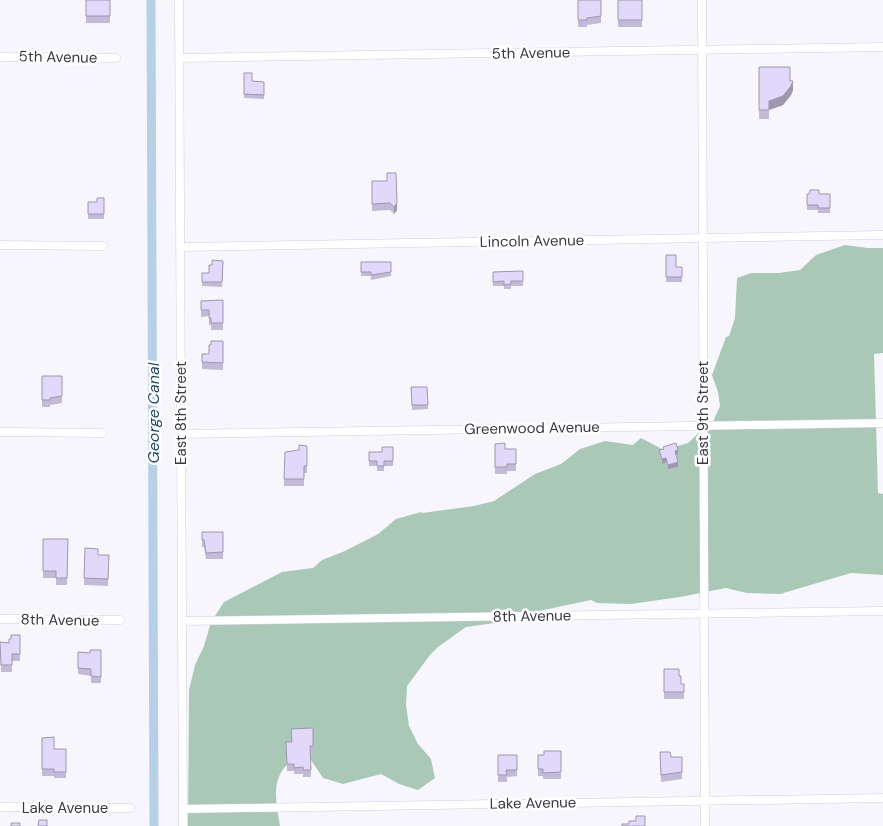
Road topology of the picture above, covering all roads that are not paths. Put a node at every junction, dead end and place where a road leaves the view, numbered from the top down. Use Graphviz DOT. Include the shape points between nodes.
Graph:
graph roads {
  1 [pos="179,0"];
  2 [pos="702,0"];
  3 [pos="883,47"];
  4 [pos="702,50"];
  5 [pos="0,57"];
  6 [pos="116,58"];
  7 [pos="180,58"];
  8 [pos="883,236"];
  9 [pos="703,238"];
  10 [pos="0,244"];
  11 [pos="103,246"];
  12 [pos="180,247"];
  13 [pos="883,423"];
  14 [pos="704,425"];
  15 [pos="0,432"];
  16 [pos="102,433"];
  17 [pos="181,434"];
  18 [pos="883,610"];
  19 [pos="704,613"];
  20 [pos="0,619"];
  21 [pos="120,620"];
  22 [pos="182,621"];
  23 [pos="883,798"];
  24 [pos="705,801"];
  25 [pos="0,807"];
  26 [pos="130,808"];
  27 [pos="183,809"];
  28 [pos="183,826"];
  29 [pos="705,826"];
  1 -- 7 [label="street, East 8th Street"];
  2 -- 4 [label="street, East 9th Street"];
  3 -- 4 [label="street, 5th Avenue"];
  4 -- 7 [label="street, 5th Avenue"];
  4 -- 9 [label="street, East 9th Street"];
  5 -- 6 [label="street, 5th Avenue"];
  7 -- 12 [label="street, East 8th Street"];
  8 -- 9 [label="street, Lincoln Avenue"];
  9 -- 12 [label="street, Lincoln Avenue"];
  9 -- 14 [label="street, East 9th Street"];
  10 -- 11 [label="street"];
  12 -- 17 [label="street, East 8th Street"];
  13 -- 14 [label="street, Greenwood Avenue"];
  14 -- 17 [label="street, Greenwood Avenue"];
  14 -- 19 [label="street, East 9th Street"];
  15 -- 16 [label="street"];
  17 -- 22 [label="street, East 8th Street"];
  18 -- 19 [label="street, 8th Avenue"];
  19 -- 22 [label="street, 8th Avenue"];
  19 -- 24 [label="street, East 9th Street"];
  20 -- 21 [label="street, 8th Avenue"];
  22 -- 27 [label="street, East 8th Street"];
  23 -- 24 [label="street, Lake Avenue"];
  24 -- 27 [label="street, Lake Avenue"];
  24 -- 29 [label="street, East 9th Street"];
  25 -- 26 [label="street, Lake Avenue"];
  27 -- 28 [label="street, East 8th Street"];
}
